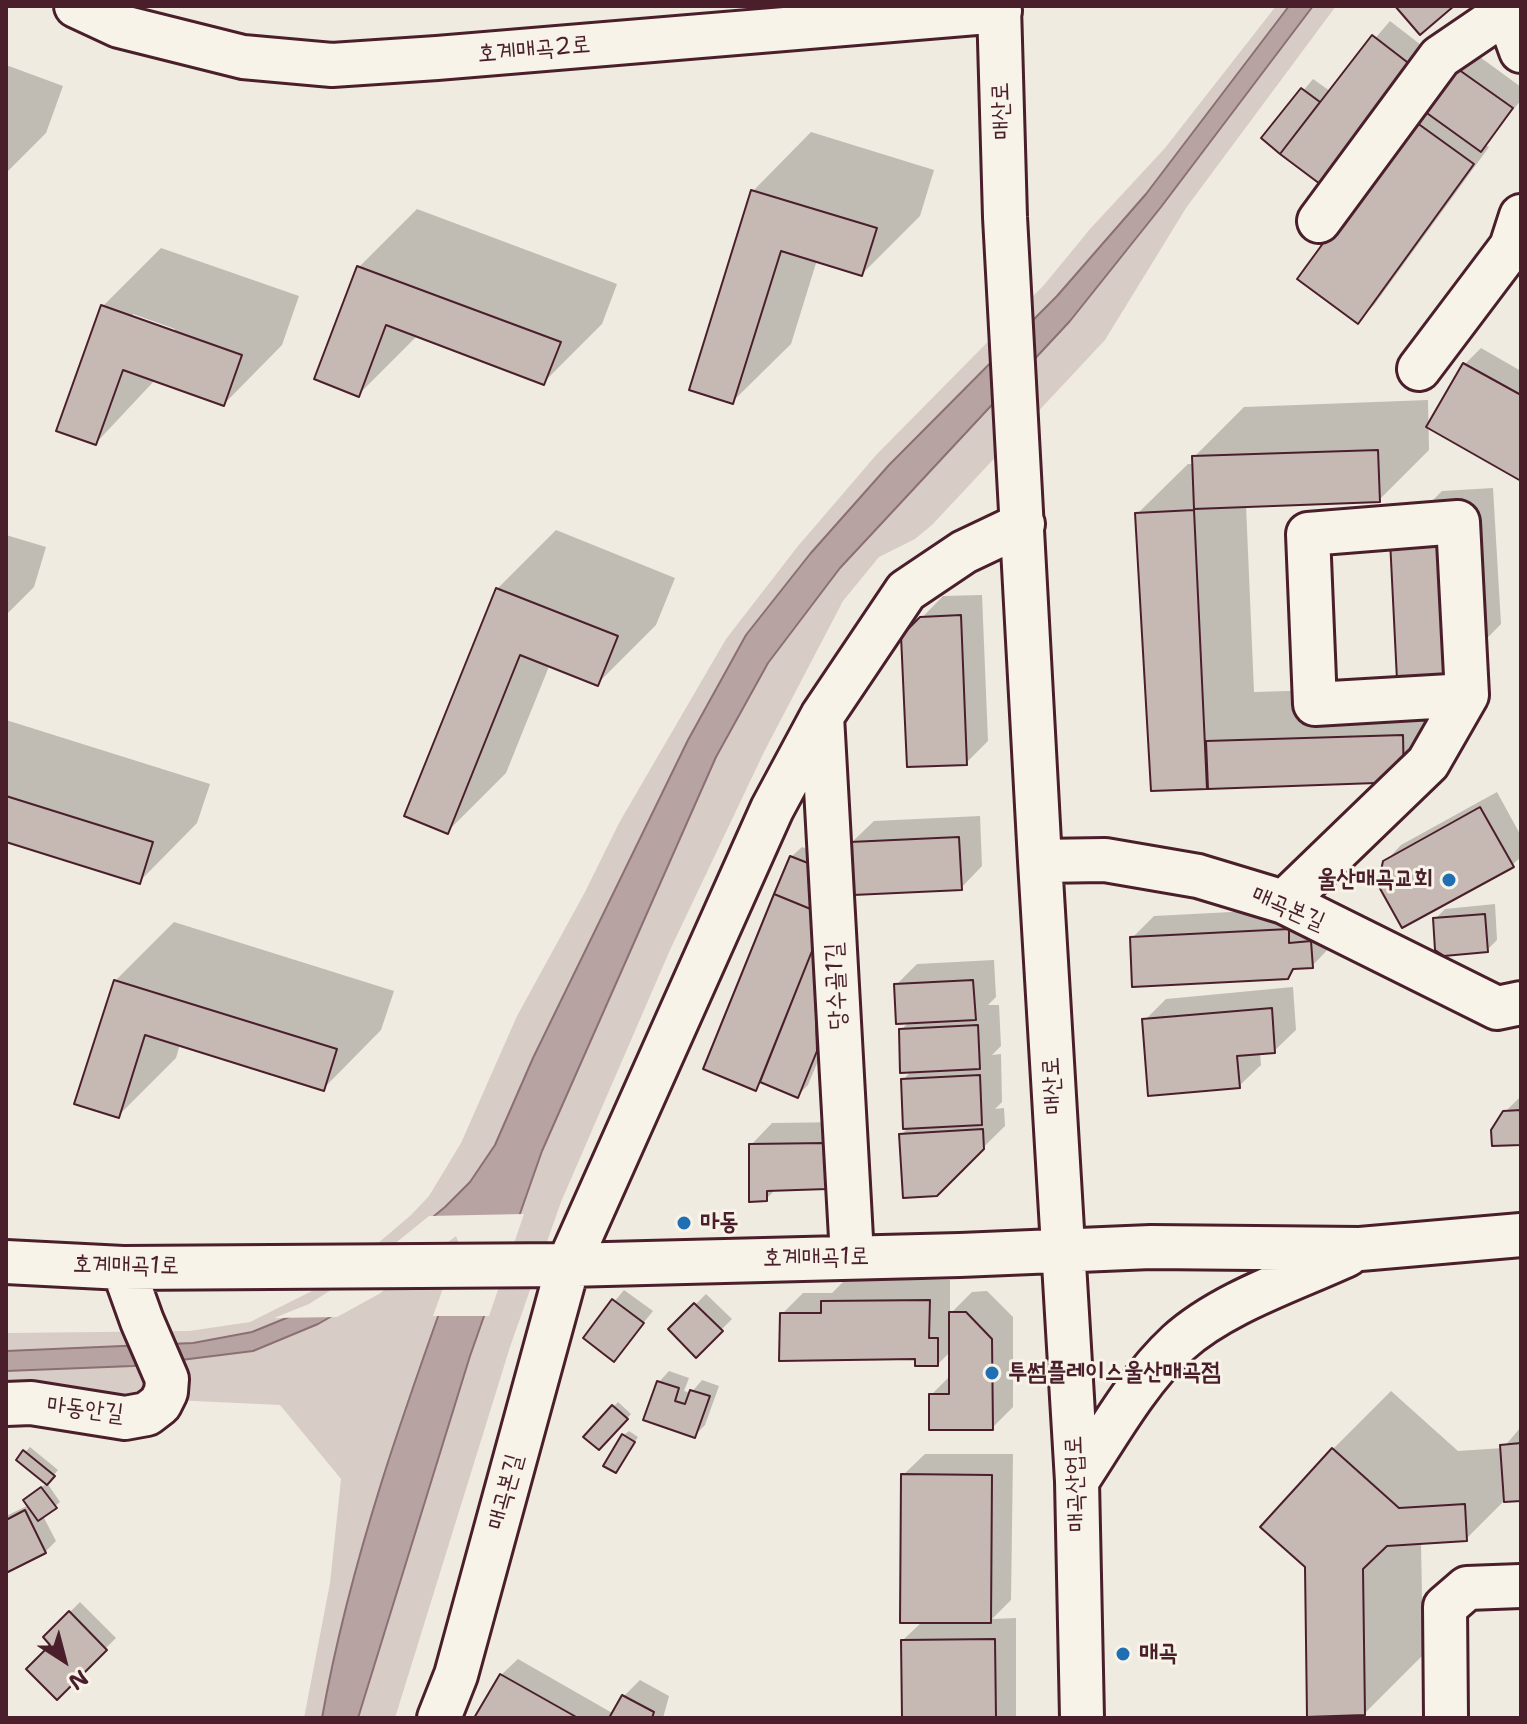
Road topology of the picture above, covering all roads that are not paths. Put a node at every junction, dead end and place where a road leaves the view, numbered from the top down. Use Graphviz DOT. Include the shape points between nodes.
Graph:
graph roads {
  1 [pos="76,6"];
  2 [pos="999,8"];
  3 [pos="1511,9"];
  4 [pos="1521,51"];
  5 [pos="1521,216"];
  6 [pos="1319,221"];
  7 [pos="1419,369"];
  8 [pos="1023,524"];
  9 [pos="1467,695"];
  10 [pos="822,716"];
  11 [pos="1040,861"];
  12 [pos="1284,902"];
  13 [pos="1521,1003"];
  14 [pos="1521,1235"];
  15 [pos="1360,1249"];
  16 [pos="1064,1250"];
  17 [pos="852,1256"];
  18 [pos="6,1262"];
  19 [pos="568,1265"];
  20 [pos="123,1268"];
  21 [pos="6,1404"];
  22 [pos="1077,1481"];
  23 [pos="1521,1586"];
  24 [pos="439,1718"];
  25 [pos="1082,1718"];
  26 [pos="1446,1718"];
  1 -- 2 [label="street, 호계매곡2로" via="119,26 243,57 332,65"];
  2 -- 8 [label="street, 매산로"];
  3 -- 4 [label="street"];
  3 -- 6 [label="street" via="1440,57"];
  5 -- 7 [label="street" via="1511,247"];
  8 -- 10 [label="street, 매곡본길" via="964,552 906,591"];
  8 -- 11 [label="street, 매산로"];
  9 -- 9 [label="street" via="1458,522 1308,534 1315,704"];
  9 -- 12 [label="street" via="1428,763"];
  10 -- 17 [label="street, 당수골1길"];
  10 -- 19 [label="street, 매곡본길" via="772,809"];
  11 -- 12 [label="street, 매곡본길" via="1121,862 1198,876"];
  11 -- 16 [label="street, 매산로"];
  12 -- 13 [label="street, 매곡본길" via="1497,1008"];
  14 -- 15 [label="street"];
  15 -- 16 [label="street"];
  15 -- 22 [label="street" via="1227,1310 1180,1341 1151,1371"];
  16 -- 17 [label="street, 호계매곡1로"];
  16 -- 22 [label="street, 매곡산업로"];
  17 -- 19 [label="street, 호계매곡1로"];
  18 -- 20 [label="street, 호계매곡1로"];
  19 -- 20 [label="street, 호계매곡1로"];
  19 -- 24 [label="street, 매곡본길" via="456,1675"];
  20 -- 21 [label="street, 마동안길" via="167,1379 160,1404 147,1414 125,1418"];
  22 -- 25 [label="street, 매곡산업로"];
  23 -- 26 [label="street" via="1467,1588 1445,1607"];
}
